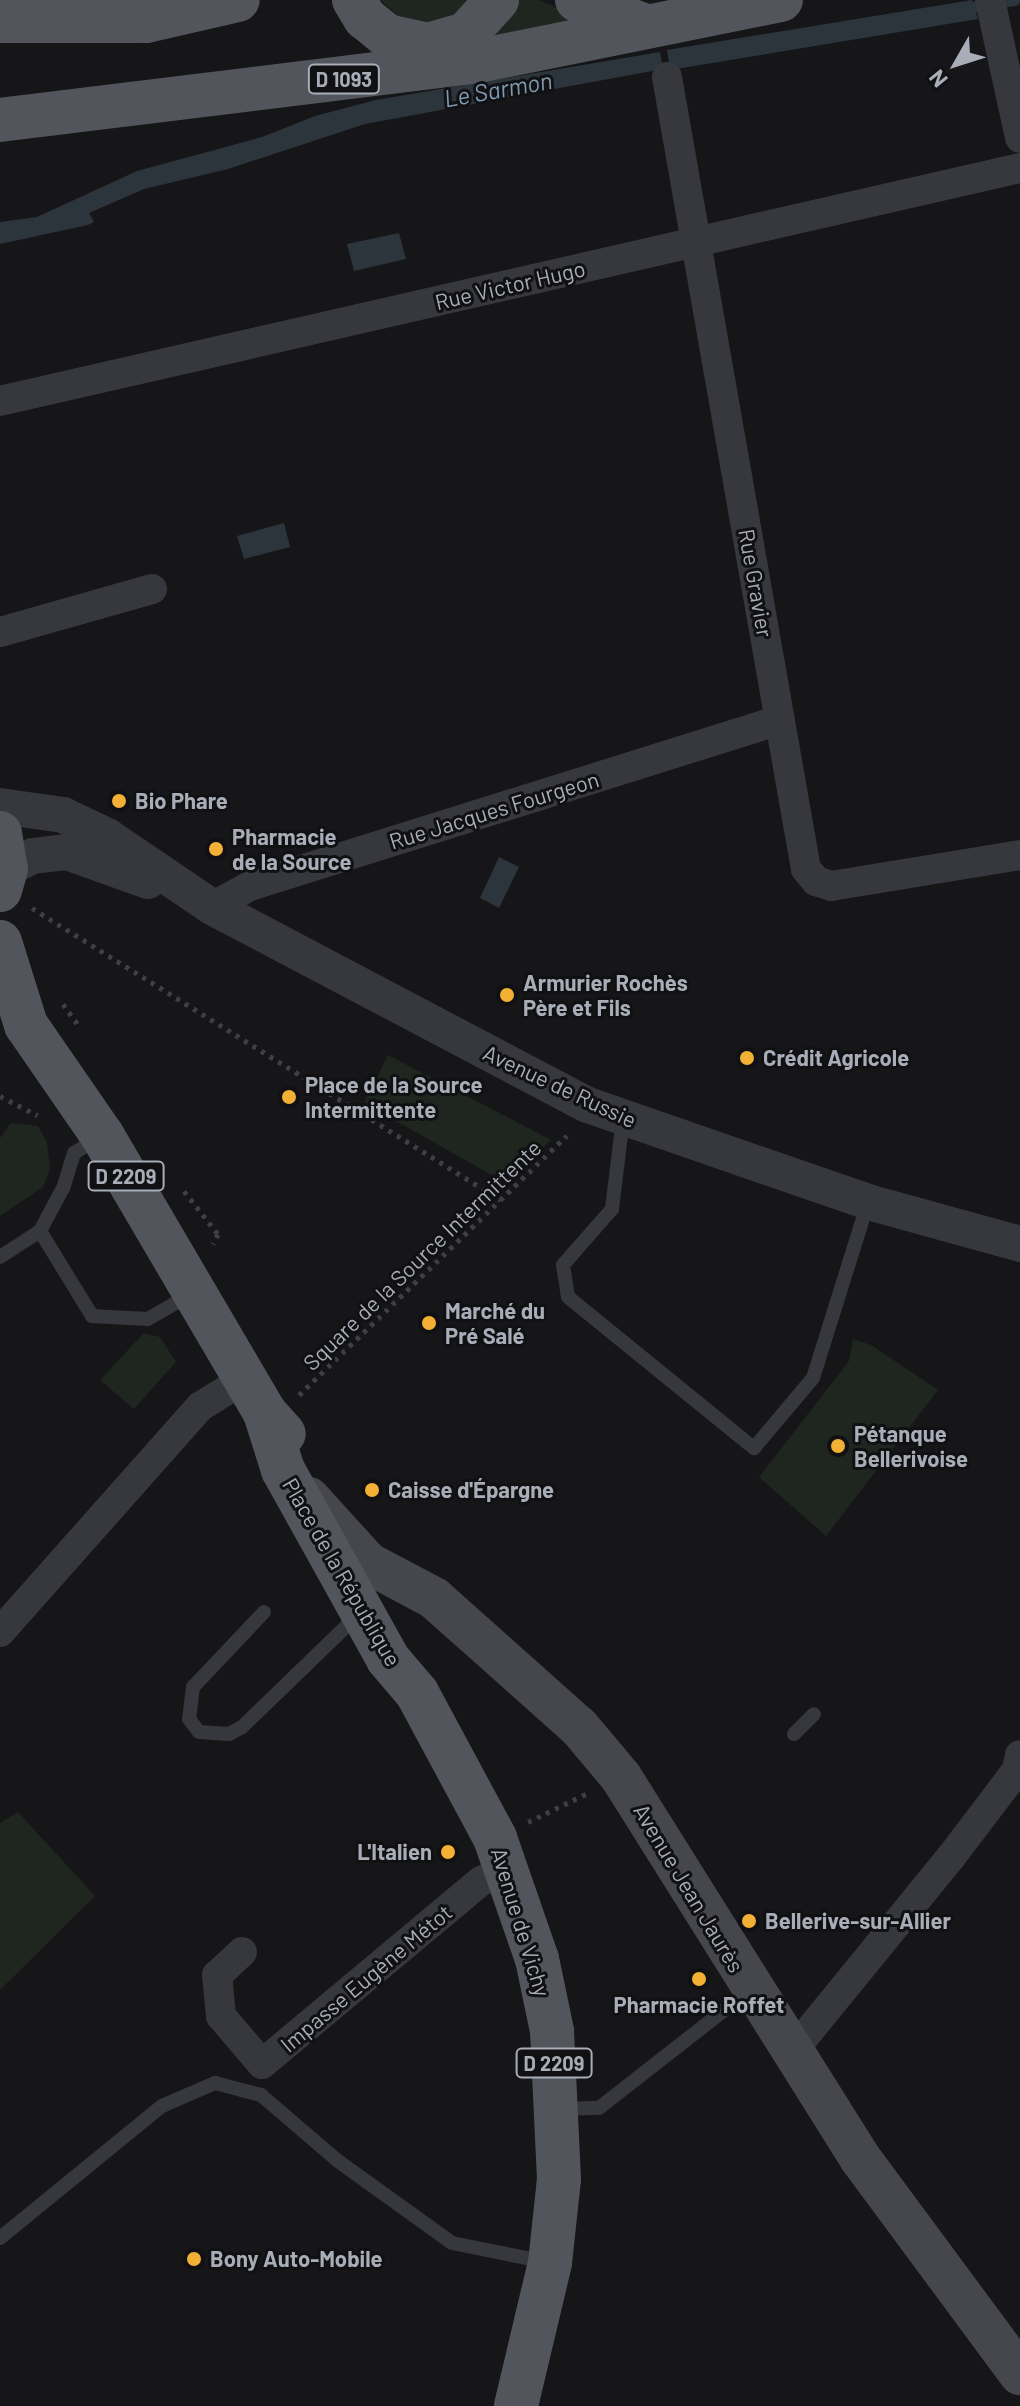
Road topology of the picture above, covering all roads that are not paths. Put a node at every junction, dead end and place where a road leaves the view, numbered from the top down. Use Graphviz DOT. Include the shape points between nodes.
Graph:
graph roads {
  1 [pos="354,0"];
  2 [pos="497,0"];
  3 [pos="577,0"];
  4 [pos="765,1"];
  5 [pos="225,3"];
  6 [pos="991,6"];
  7 [pos="0,21"];
  8 [pos="646,26"];
  9 [pos="445,49"];
  10 [pos="667,77"];
  11 [pos="210,96"];
  12 [pos="0,120"];
  13 [pos="1020,138"];
  14 [pos="1020,168"];
  15 [pos="697,242"];
  16 [pos="0,401"];
  17 [pos="152,589"];
  18 [pos="0,632"];
  19 [pos="780,720"];
  20 [pos="0,806"];
  21 [pos="1020,855"];
  22 [pos="2,870"];
  23 [pos="212,907"];
  24 [pos="0,942"];
  25 [pos="13,1013"];
  26 [pos="623,1119"];
  27 [pos="102,1135"];
  28 [pos="868,1202"];
  29 [pos="40,1231"];
  30 [pos="1020,1244"];
  31 [pos="0,1257"];
  32 [pos="194,1292"];
  33 [pos="255,1396"];
  34 [pos="283,1470"];
  35 [pos="368,1563"];
  36 [pos="264,1612"];
  37 [pos="361,1612"];
  38 [pos="0,1632"];
  39 [pos="417,1693"];
  40 [pos="814,1714"];
  41 [pos="794,1734"];
  42 [pos="1020,1755"];
  43 [pos="501,1854"];
  44 [pos="242,1952"];
  45 [pos="750,1990"];
  46 [pos="791,2053"];
  47 [pos="557,2110"];
  48 [pos="0,2238"];
  49 [pos="550,2263"];
  50 [pos="1020,2374"];
  51 [pos="516,2406"];
  1 -- 9 [label="main road" via="365,18 387,36"];
  2 -- 9 [label="main road"];
  3 -- 8 [label="main road"];
  4 -- 8 [label="main road, D 1093"];
  5 -- 7 [label="main road" via="146,21"];
  6 -- 13 [label="street"];
  8 -- 9 [label="main road, D 1093"];
  9 -- 11 [label="main road, D 1093"];
  9 -- 11 [label="main road, D 1093"];
  10 -- 15 [label="street, Rue Gravier"];
  11 -- 12 [label="main road, D 1093"];
  14 -- 15 [label="street, Rue Victor Hugo"];
  15 -- 16 [label="street, Rue Victor Hugo"];
  15 -- 19 [label="street, Rue Gravier"];
  17 -- 18 [label="street"];
  19 -- 21 [label="street, Rue Gravier" via="806,869 816,881 831,886"];
  19 -- 23 [label="street, Rue Jacques Fourgeon" via="250,886"];
  20 -- 23 [label="street, Avenue de Russie" via="63,815 107,836"];
  22 -- 23 [label="street, Avenue de Russie" via="33,856 67,852"];
  23 -- 26 [label="street, Avenue de Russie"];
  24 -- 25 [label="main road, D 2209"];
  25 -- 27 [label="main road, D 2209"];
  26 -- 28 [label="street, Avenue de Russie"];
  26 -- 28 [label="lane" via="612,1209 563,1265 568,1297 754,1448 813,1378"];
  27 -- 29 [label="lane" via="74,1153"];
  27 -- 32 [label="main road, D 2209"];
  28 -- 30 [label="street, Avenue de Russie"];
  29 -- 31 [label="lane"];
  29 -- 32 [label="lane" via="92,1316 148,1319"];
  32 -- 33 [label="main road, D 2209"];
  33 -- 34 [label="main road, Place de la République / D 2209"];
  33 -- 35 [label="main road, Place de la République / D 2209" via="306,1458"];
  33 -- 38 [label="street" via="201,1406"];
  34 -- 35 [label="main road, Avenue Jean Jaurès"];
  34 -- 37 [label="main road, Place de la République / D 2209"];
  35 -- 39 [label="main road, Place de la République / D 2209" via="399,1624"];
  35 -- 45 [label="main road, Avenue Jean Jaurès" via="434,1598 579,1727 621,1777"];
  36 -- 37 [label="lane" via="193,1687 189,1719 199,1732 229,1734 242,1727"];
  37 -- 39 [label="main road, Place de la République / D 2209" via="388,1659"];
  39 -- 43 [label="main road, Avenue de Vichy / D 2209"];
  40 -- 41 [label="lane"];
  42 -- 46 [label="street" via="1017,1770 961,1845"];
  43 -- 44 [label="street, Impasse Eugène Métot" via="481,1881 262,2064 221,2016 217,1975"];
  43 -- 47 [label="main road, Avenue de Vichy / D 2209" via="537,1959 552,2031"];
  45 -- 46 [label="main road, Avenue Jean Jaurès"];
  45 -- 47 [label="lane" via="599,2108"];
  46 -- 50 [label="main road, Avenue Jean Jaurès" via="860,2158"];
  47 -- 49 [label="main road, Avenue de Vichy / D 2209" via="559,2179"];
  48 -- 49 [label="lane" via="162,2106 215,2083 261,2095 338,2161 452,2243"];
  49 -- 51 [label="main road, Avenue de Vichy / D 2209"];
}
